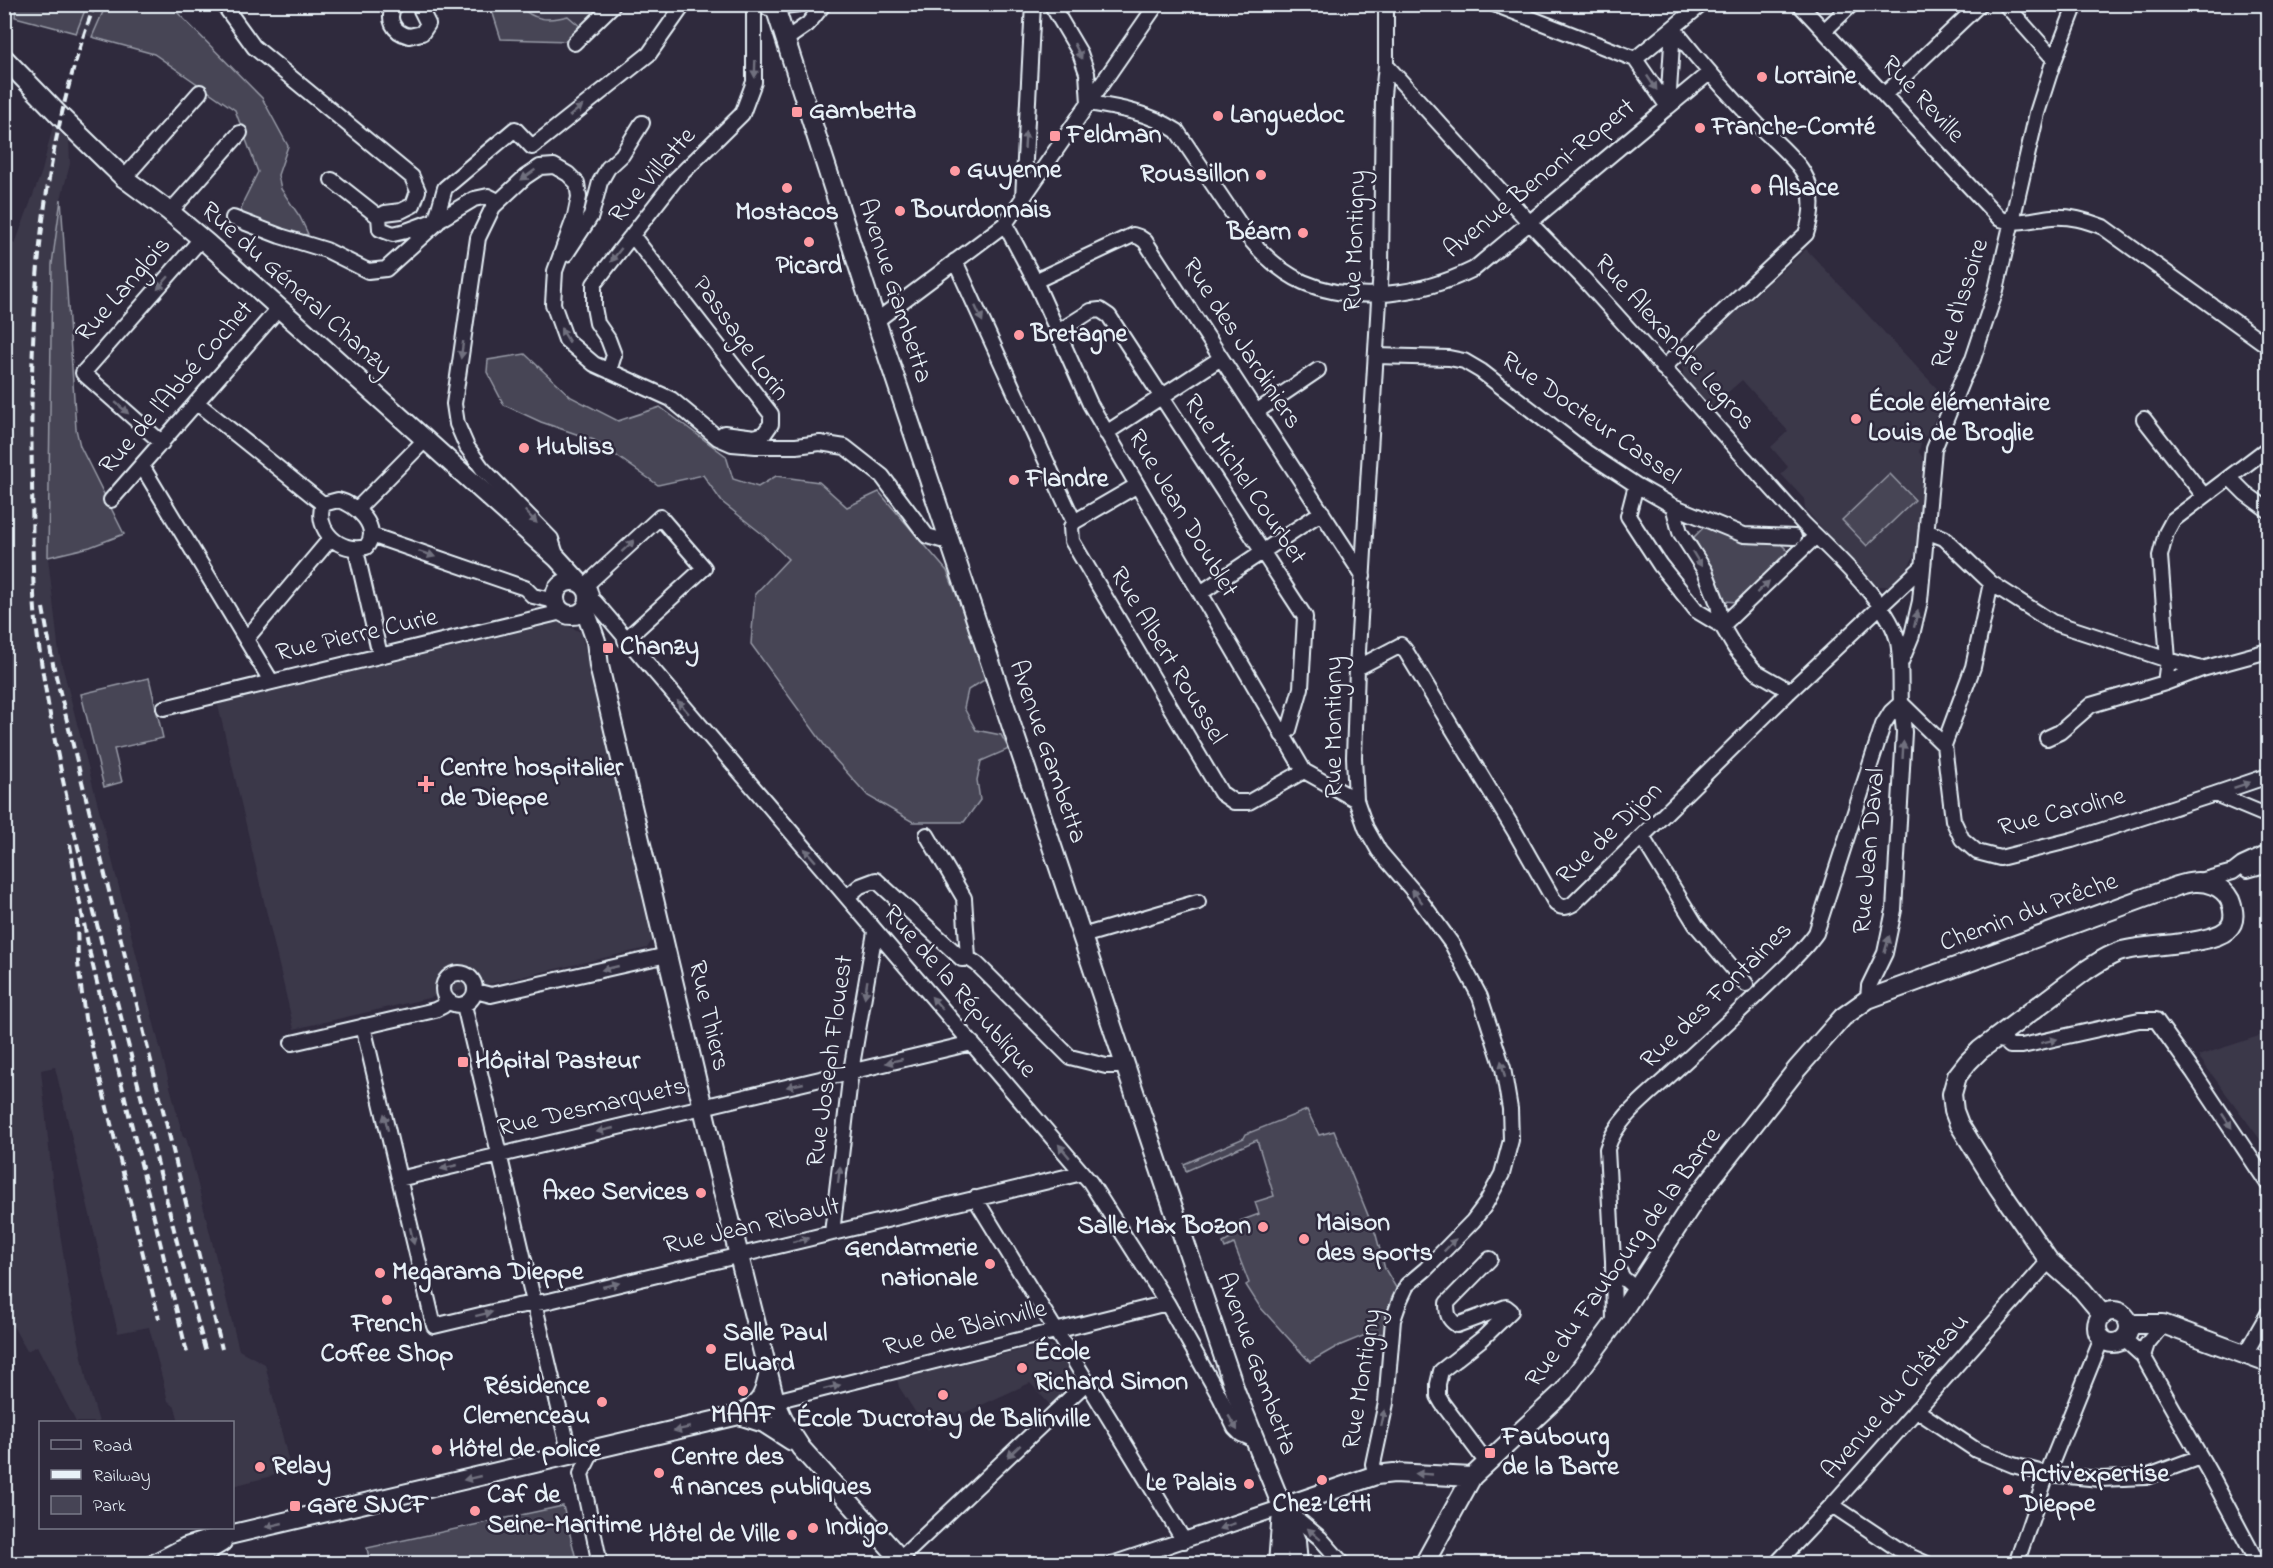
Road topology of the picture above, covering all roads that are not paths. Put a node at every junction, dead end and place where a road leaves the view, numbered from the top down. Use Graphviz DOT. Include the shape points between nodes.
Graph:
graph roads {
  1 [pos="223,4"];
  2 [pos="395,4"];
  3 [pos="418,4"];
  4 [pos="614,4"];
  5 [pos="684,4"];
  6 [pos="800,4"];
  7 [pos="824,4"];
  8 [pos="1033,4"];
  9 [pos="1051,4"];
  10 [pos="1157,4"];
  11 [pos="1386,4"];
  12 [pos="1494,4"];
  13 [pos="1799,4"];
  14 [pos="1852,4"];
  15 [pos="1980,4"];
  16 [pos="2005,4"];
  17 [pos="2076,4"];
  18 [pos="774,6"];
  19 [pos="752,7"];
  20 [pos="1696,7"];
  21 [pos="1673,28"];
  22 [pos="1824,31"];
  23 [pos="785,40"];
  24 [pos="574,43"];
  25 [pos="4,58"];
  26 [pos="1635,59"];
  27 [pos="2055,59"];
  28 [pos="1386,65"];
  29 [pos="1709,73"];
  30 [pos="200,92"];
  31 [pos="1884,95"];
  32 [pos="1089,103"];
  33 [pos="1668,107"];
  34 [pos="642,123"];
  35 [pos="240,133"];
  36 [pos="124,178"];
  37 [pos="332,180"];
  38 [pos="1023,198"];
  39 [pos="498,201"];
  40 [pos="170,212"];
  41 [pos="378,217"];
  42 [pos="233,218"];
  43 [pos="440,218"];
  44 [pos="1529,222"];
  45 [pos="2012,223"];
  46 [pos="1005,224"];
  47 [pos="632,235"];
  48 [pos="201,239"];
  49 [pos="955,261"];
  50 [pos="555,271"];
  51 [pos="1035,281"];
  52 [pos="1379,294"];
  53 [pos="279,308"];
  54 [pos="876,321"];
  55 [pos="1058,332"];
  56 [pos="2268,346"];
  57 [pos="1376,356"];
  58 [pos="1221,358"];
  59 [pos="1663,368"];
  60 [pos="609,370"];
  61 [pos="1318,370"];
  62 [pos="1161,399"];
  63 [pos="197,403"];
  64 [pos="1256,412"];
  65 [pos="2144,419"];
  66 [pos="1106,433"];
  67 [pos="718,438"];
  68 [pos="425,440"];
  69 [pos="162,443"];
  70 [pos="2268,448"];
  71 [pos="142,466"];
  72 [pos="2230,478"];
  73 [pos="1636,485"];
  74 [pos="1136,486"];
  75 [pos="2204,496"];
  76 [pos="111,500"];
  77 [pos="323,504"];
  78 [pos="1673,506"];
  79 [pos="357,509"];
  80 [pos="2268,510"];
  81 [pos="1322,512"];
  82 [pos="1074,522"];
  83 [pos="1803,523"];
  84 [pos="1928,532"];
  85 [pos="371,535"];
  86 [pos="1816,536"];
  87 [pos="1794,537"];
  88 [pos="331,538"];
  89 [pos="948,538"];
  90 [pos="1803,548"];
  91 [pos="356,549"];
  92 [pos="1264,551"];
  93 [pos="557,558"];
  94 [pos="1922,567"];
  95 [pos="1364,576"];
  96 [pos="1991,583"];
  97 [pos="1202,592"];
  98 [pos="573,599"];
  99 [pos="1882,607"];
  100 [pos="1722,626"];
  101 [pos="247,638"];
  102 [pos="625,640"];
  103 [pos="2268,651"];
  104 [pos="380,655"];
  105 [pos="2168,660"];
  106 [pos="1899,667"];
  107 [pos="1357,668"];
  108 [pos="2202,669"];
  109 [pos="271,681"];
  110 [pos="2165,683"];
  111 [pos="1790,691"];
  112 [pos="1901,703"];
  113 [pos="164,708"];
  114 [pos="1282,735"];
  115 [pos="2047,738"];
  116 [pos="1944,745"];
  117 [pos="1304,771"];
  118 [pos="2268,776"];
  119 [pos="2215,794"];
  120 [pos="1356,800"];
  121 [pos="2268,816"];
  122 [pos="927,835"];
  123 [pos="1642,837"];
  124 [pos="2268,853"];
  125 [pos="2268,864"];
  126 [pos="2233,872"];
  127 [pos="2205,882"];
  128 [pos="847,897"];
  129 [pos="1198,902"];
  130 [pos="875,932"];
  131 [pos="1082,936"];
  132 [pos="667,955"];
  133 [pos="968,958"];
  134 [pos="1746,984"];
  135 [pos="475,991"];
  136 [pos="1868,999"];
  137 [pos="447,1000"];
  138 [pos="464,1005"];
  139 [pos="363,1026"];
  140 [pos="1993,1039"];
  141 [pos="972,1042"];
  142 [pos="292,1043"];
  143 [pos="1124,1061"];
  144 [pos="852,1071"];
  145 [pos="702,1106"];
  146 [pos="499,1155"];
  147 [pos="1082,1173"];
  148 [pos="399,1179"];
  149 [pos="2268,1184"];
  150 [pos="975,1198"];
  151 [pos="832,1233"];
  152 [pos="738,1255"];
  153 [pos="1490,1259"];
  154 [pos="1613,1261"];
  155 [pos="2049,1261"];
  156 [pos="1636,1288"];
  157 [pos="534,1303"];
  158 [pos="1167,1303"];
  159 [pos="2268,1314"];
  160 [pos="2103,1315"];
  161 [pos="1614,1324"];
  162 [pos="2163,1324"];
  163 [pos="1056,1331"];
  164 [pos="2126,1331"];
  165 [pos="2102,1338"];
  166 [pos="2245,1354"];
  167 [pos="2143,1356"];
  168 [pos="2268,1363"];
  169 [pos="768,1377"];
  170 [pos="1087,1382"];
  171 [pos="1228,1395"];
  172 [pos="775,1401"];
  173 [pos="1916,1410"];
  174 [pos="745,1417"];
  175 [pos="801,1448"];
  176 [pos="593,1450"];
  177 [pos="570,1455"];
  178 [pos="2200,1457"];
  179 [pos="1487,1463"];
  180 [pos="2047,1474"];
  181 [pos="1376,1475"];
  182 [pos="1472,1478"];
  183 [pos="1832,1505"];
  184 [pos="1283,1508"];
  185 [pos="237,1534"];
  186 [pos="1184,1541"];
  187 [pos="903,1561"];
  188 [pos="154,1563"];
  189 [pos="196,1563"];
  190 [pos="600,1563"];
  191 [pos="1112,1563"];
  192 [pos="1278,1563"];
  193 [pos="1298,1563"];
  194 [pos="1343,1563"];
  195 [pos="1424,1563"];
  196 [pos="1776,1563"];
  197 [pos="1927,1563"];
  198 [pos="2016,1563"];
  199 [pos="2258,1563"];
  1 -- 41 [label="street" via="254,46 412,177 418,191 413,205"];
  2 -- 3 [label="street" via="392,23 409,36 422,33 428,24"];
  4 -- 24 [label="street"];
  43 -- 5 [label="street, one-way" via="445,188 515,129 532,147 649,54"];
  6 -- 18 [label="street"];
  7 -- 23 [label="street" via="808,24"];
  38 -- 8 [label="street, one-way"];
  9 -- 32 [label="street, one-way" via="1080,53 1087,73"];
  10 -- 32 [label="street"];
  11 -- 28 [label="street, Rue Montigny"];
  12 -- 26 [label="street"];
  13 -- 22 [label="street, Rue Reville"];
  14 -- 22 [label="street"];
  15 -- 31 [label="street"];
  16 -- 27 [label="street"];
  17 -- 27 [label="street, Rue d'Issoire"];
  18 -- 19 [label="street"];
  18 -- 23 [label="main road, Avenue Gambetta"];
  19 -- 47 [label="street, Rue Villatte, one-way" via="754,82 742,114 675,180"];
  20 -- 21 [label="street"];
  21 -- 26 [label="street"];
  21 -- 29 [label="street"];
  21 -- 33 [label="street, Avenue Benoni-Ropert"];
  22 -- 31 [label="street, Rue Reville"];
  23 -- 54 [label="main road, Avenue Gambetta"];
  25 -- 36 [label="main road, Rue du Géneral Chanzy"];
  26 -- 33 [label="street, one-way"];
  27 -- 45 [label="street, Rue d'Issoire" via="2037,113"];
  28 -- 44 [label="street, Rue Alexandre Legros"];
  28 -- 52 [label="street, Rue Montigny"];
  29 -- 33 [label="street, Avenue Benoni-Ropert"];
  29 -- 59 [label="street" via="1803,171 1813,206 1812,217 1806,234"];
  30 -- 36 [label="street"];
  31 -- 45 [label="street, Rue Reville" via="2000,219"];
  32 -- 38 [label="street"];
  32 -- 52 [label="street, Avenue Benoni-Ropert" via="1159,119 1177,131 1249,238 1287,273 1323,288"];
  33 -- 44 [label="street, Avenue Benoni-Ropert"];
  34 -- 50 [label="street, Rue Villatte" via="604,175 591,216"];
  35 -- 40 [label="street"];
  36 -- 40 [label="main road, Rue du Géneral Chanzy"];
  37 -- 41 [label="street"];
  38 -- 46 [label="street"];
  39 -- 43 [label="street" via="488,196 474,199"];
  50 -- 39 [label="street, one-way" via="575,216 577,183 554,166 540,168"];
  39 -- 93 [label="street, one-way" via="478,238 454,404 457,424 482,468 551,539"];
  40 -- 48 [label="main road, Rue du Géneral Chanzy"];
  41 -- 43 [label="street" via="380,229 393,234"];
  42 -- 43 [label="street" via="326,250 368,271 386,269"];
  44 -- 52 [label="street, Avenue Benoni-Ropert" via="1474,269 1451,280"];
  44 -- 59 [label="street, Rue Alexandre Legros"];
  45 -- 56 [label="street" via="2054,217 2079,218 2103,226"];
  45 -- 84 [label="street, Rue d'Issoire" via="1996,290 1973,359 1934,449"];
  46 -- 49 [label="street"];
  46 -- 51 [label="street, Rue Jean Doublet"];
  47 -- 60 [label="street, Rue Villatte, one-way" via="594,284 597,323 614,355"];
  47 -- 67 [label="street, Passage Lorin" via="771,414 771,424 764,434 755,437 724,433"];
  48 -- 53 [label="main road, Rue du Géneral Chanzy"];
  48 -- 69 [label="street, Rue Langlois, one-way" via="83,373"];
  49 -- 54 [label="street"];
  49 -- 82 [label="street, Rue Albert Roussel, one-way"];
  60 -- 50 [label="street, one-way" via="594,364 566,340 553,304"];
  51 -- 55 [label="street, Rue Jean Doublet"];
  51 -- 58 [label="street, Rue des Jardiniers" via="1132,235 1139,237"];
  52 -- 57 [label="street, Rue Montigny"];
  53 -- 63 [label="street, Rue de l'Abbé Cochet"];
  53 -- 68 [label="main road, Rue du Géneral Chanzy"];
  54 -- 89 [label="main road, Avenue Gambetta"];
  55 -- 62 [label="street, Rue Michel Courbet" via="1091,311 1100,310 1109,316"];
  55 -- 66 [label="street, Rue Jean Doublet"];
  57 -- 73 [label="street, Rue Docteur Cassel" via="1464,361"];
  57 -- 95 [label="street, Rue Montigny"];
  58 -- 62 [label="street"];
  58 -- 64 [label="street, Rue des Jardiniers"];
  59 -- 83 [label="street, Rue Alexandre Legros"];
  60 -- 67 [label="street" via="671,399"];
  61 -- 64 [label="street"];
  62 -- 66 [label="street"];
  62 -- 92 [label="street, Rue Michel Courbet"];
  63 -- 69 [label="street, Rue de l'Abbé Cochet"];
  63 -- 77 [label="street"];
  64 -- 81 [label="street, Rue des Jardiniers"];
  65 -- 75 [label="street"];
  66 -- 74 [label="street, Rue Jean Doublet"];
  67 -- 89 [label="street" via="756,446 820,443 845,447 882,476 927,536"];
  68 -- 79 [label="street"];
  68 -- 93 [label="main road, Rue du Géneral Chanzy"];
  69 -- 71 [label="street, Rue de l'Abbé Cochet"];
  70 -- 72 [label="street"];
  71 -- 76 [label="street, Rue de l'Abbé Cochet"];
  71 -- 101 [label="street"];
  72 -- 75 [label="street"];
  72 -- 80 [label="street"];
  73 -- 78 [label="street, Rue Docteur Cassel"];
  73 -- 100 [label="street" via="1628,516 1697,611"];
  74 -- 82 [label="street"];
  74 -- 97 [label="street, Rue Jean Doublet"];
  75 -- 105 [label="street" via="2173,520 2160,556"];
  77 -- 79 [label="street" via="338,500"];
  77 -- 88 [label="street" via="320,513"];
  78 -- 87 [label="street, Rue Docteur Cassel" via="1744,535"];
  78 -- 100 [label="street, one-way" via="1680,532 1705,571"];
  79 -- 85 [label="street"];
  81 -- 92 [label="street"];
  81 -- 95 [label="street, Rue des Jardiniers"];
  82 -- 117 [label="street, Rue Albert Roussel" via="1072,541 1221,793 1234,802 1249,801"];
  83 -- 86 [label="street, Rue Alexandre Legros"];
  83 -- 87 [label="street"];
  84 -- 94 [label="street, Rue d'Issoire"];
  84 -- 96 [label="street" via="1944,538"];
  85 -- 91 [label="street" via="366,547"];
  85 -- 98 [label="street, one-way" via="525,588 533,596"];
  86 -- 90 [label="street"];
  86 -- 99 [label="street, Rue Alexandre Legros"];
  87 -- 90 [label="street"];
  88 -- 91 [label="street"];
  88 -- 101 [label="street"];
  89 -- 131 [label="main road, Avenue Gambetta"];
  100 -- 90 [label="street, one-way"];
  91 -- 104 [label="street"];
  92 -- 97 [label="street"];
  92 -- 114 [label="street, Rue Michel Courbet" via="1305,617 1301,688 1289,730"];
  93 -- 98 [label="main road"];
  94 -- 99 [label="street, Rue de Dijon"];
  106 -- 94 [label="street, Rue d'Issoire, one-way" via="1920,601"];
  95 -- 107 [label="street, Rue Montigny"];
  96 -- 105 [label="street" via="2052,622"];
  96 -- 116 [label="street" via="1973,667"];
  97 -- 114 [label="street, Rue Jean Doublet"];
  98 -- 102 [label="street, Rue de la République" via="595,602"];
  98 -- 102 [label="street, one-way" via="660,517 704,568"];
  98 -- 104 [label="street, Rue Pierre Curie"];
  98 -- 132 [label="main road, Rue Thiers" via="596,641"];
  99 -- 106 [label="street, Rue Alexandre Legros" via="1897,639"];
  99 -- 111 [label="street, Rue de Dijon"];
  100 -- 111 [label="street" via="1755,671"];
  101 -- 109 [label="street"];
  128 -- 102 [label="street, Rue de la République, one-way"];
  103 -- 108 [label="street"];
  104 -- 109 [label="street, Rue Pierre Curie"];
  105 -- 108 [label="street"];
  105 -- 110 [label="street"];
  106 -- 112 [label="street, Rue d'Issoire"];
  107 -- 120 [label="street, Rue Montigny"];
  107 -- 123 [label="street, Rue de Dijon" via="1401,645 1406,650 1561,907 1573,904"];
  108 -- 110 [label="street"];
  109 -- 113 [label="street, Rue Pierre Curie"];
  110 -- 115 [label="street" via="2091,705"];
  111 -- 123 [label="street, Rue de Dijon"];
  112 -- 116 [label="street"];
  136 -- 112 [label="street, Rue Jean Daval, one-way" via="1894,910 1904,732"];
  112 -- 154 [label="street, Rue des Fontaines" via="1883,725 1816,933 1806,947 1647,1096 1610,1137 1607,1149"];
  114 -- 117 [label="street, Rue Jean Doublet"];
  116 -- 119 [label="street, Rue Caroline" via="1953,820 1962,838 1977,852 2000,858 2072,840"];
  117 -- 120 [label="street, Rue Jean Doublet"];
  119 -- 118 [label="street, Rue Caroline, one-way"];
  119 -- 121 [label="street"];
  181 -- 120 [label="street, Rue Montigny, one-way" via="1373,1464 1386,1403 1393,1320 1400,1300 1407,1285 1485,1205 1502,1174 1511,1140 1503,1068 1480,997 1452,944 1379,851"];
  122 -- 133 [label="street" via="964,898"];
  123 -- 134 [label="street" via="1696,925"];
  124 -- 126 [label="street"];
  125 -- 126 [label="street"];
  126 -- 127 [label="street"];
  127 -- 136 [label="main road, Chemin du Prêche" via="2177,886"];
  127 -- 140 [label="main road" via="2224,891 2231,904 2233,918 2227,930 2212,938 2144,946 2111,956 2085,970"];
  128 -- 130 [label="street, Rue de la République"];
  128 -- 133 [label="street" via="876,880 962,959"];
  129 -- 131 [label="street"];
  141 -- 130 [label="street, Rue de la République, one-way"];
  130 -- 144 [label="street, Rue Joseph Flouest, one-way"];
  131 -- 143 [label="main road, Avenue Gambetta"];
  132 -- 135 [label="street, one-way" via="491,995"];
  132 -- 145 [label="main road, Rue Thiers"];
  133 -- 143 [label="street" via="1070,1057 1106,1066"];
  135 -- 137 [label="street" via="469,976 453,974 443,986"];
  135 -- 138 [label="street"];
  136 -- 156 [label="main road, Rue du Faubourg de la Barre" via="1843,1017 1797,1069 1696,1198"];
  137 -- 138 [label="street"];
  137 -- 139 [label="street" via="435,1010"];
  138 -- 146 [label="street"];
  139 -- 142 [label="street"];
  148 -- 139 [label="street, one-way"];
  140 -- 149 [label="street, one-way" via="2022,1046 2139,1020 2156,1020"];
  140 -- 155 [label="main road" via="1957,1076 1952,1094 1954,1110 1973,1149"];
  141 -- 144 [label="street, Rue Desmarquets, one-way"];
  147 -- 141 [label="street, Rue de la République, one-way"];
  143 -- 171 [label="main road, Avenue Gambetta"];
  144 -- 145 [label="street, Rue Desmarquets, one-way"];
  151 -- 144 [label="street, Rue Joseph Flouest, one-way"];
  145 -- 146 [label="street, Rue Desmarquets, one-way"];
  145 -- 152 [label="main road, Rue Thiers"];
  146 -- 148 [label="street, Rue Desmarquets, one-way"];
  146 -- 157 [label="street"];
  147 -- 150 [label="street, Rue Jean Ribault"];
  147 -- 158 [label="street, Rue de la République"];
  148 -- 157 [label="street, Rue Jean Ribault, one-way" via="434,1326"];
  150 -- 151 [label="street, Rue Jean Ribault"];
  150 -- 163 [label="street"];
  152 -- 151 [label="street, Rue Jean Ribault, one-way"];
  157 -- 152 [label="street, Rue Jean Ribault, one-way"];
  152 -- 169 [label="main road, Rue Thiers"];
  153 -- 179 [label="street" via="1447,1303 1447,1313 1457,1325 1506,1307 1511,1311 1442,1371 1438,1384 1442,1403"];
  154 -- 156 [label="street" via="1623,1278"];
  154 -- 161 [label="street, Rue des Fontaines"];
  155 -- 160 [label="main road"];
  155 -- 173 [label="street, Avenue du Château"];
  156 -- 161 [label="main road, Rue du Faubourg de la Barre"];
  157 -- 177 [label="street"];
  158 -- 163 [label="street, Rue de Blainville"];
  158 -- 171 [label="street, Rue de la République"];
  159 -- 166 [label="street"];
  160 -- 164 [label="main road" via="2119,1312"];
  160 -- 165 [label="main road" via="2098,1324"];
  161 -- 179 [label="main road, Rue du Faubourg de la Barre" via="1564,1391"];
  162 -- 164 [label="main road"];
  162 -- 166 [label="main road"];
  162 -- 167 [label="street"];
  163 -- 170 [label="street"];
  172 -- 163 [label="street, Rue de Blainville, one-way"];
  164 -- 165 [label="main road" via="2120,1342 2110,1343"];
  164 -- 167 [label="street"];
  165 -- 180 [label="street"];
  166 -- 168 [label="main road"];
  167 -- 178 [label="street"];
  169 -- 172 [label="main road, Rue Thiers"];
  169 -- 174 [label="main road" via="764,1394"];
  170 -- 186 [label="street"];
  170 -- 187 [label="street, one-way"];
  171 -- 184 [label="main road, Avenue Gambetta" via="1255,1440"];
  172 -- 175 [label="main road, Rue Thiers"];
  173 -- 180 [label="street" via="1976,1450"];
  173 -- 183 [label="street, Avenue du Château"];
  174 -- 175 [label="main road" via="772,1427"];
  174 -- 176 [label="main road, one-way"];
  175 -- 187 [label="main road"];
  176 -- 177 [label="main road"];
  176 -- 190 [label="street" via="581,1474"];
  177 -- 185 [label="main road, one-way"];
  178 -- 180 [label="street" via="2146,1477 2100,1479"];
  178 -- 199 [label="street"];
  179 -- 182 [label="main road, Rue du Faubourg de la Barre"];
  180 -- 198 [label="street"];
  182 -- 181 [label="main road, one-way"];
  181 -- 184 [label="main road"];
  182 -- 195 [label="main road, Rue du Faubourg de la Barre"];
  183 -- 196 [label="street, Avenue du Château"];
  183 -- 197 [label="street"];
  184 -- 186 [label="street, one-way"];
  184 -- 192 [label="main road"];
  184 -- 193 [label="main road, Avenue Gambetta" via="1296,1541"];
  194 -- 184 [label="street, one-way"];
  185 -- 188 [label="main road" via="186,1547"];
  185 -- 189 [label="main road" via="207,1551"];
  186 -- 191 [label="street"];
}
